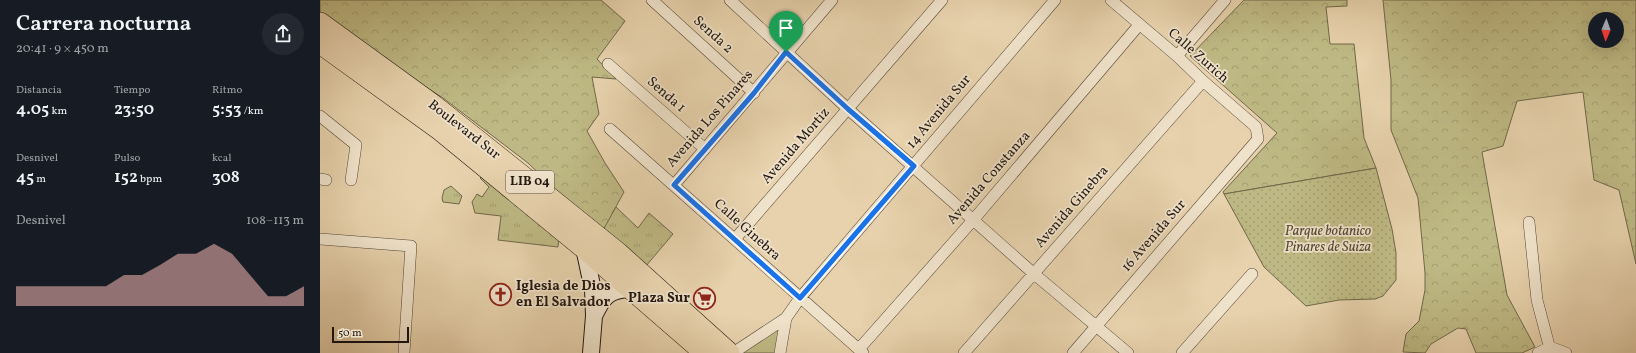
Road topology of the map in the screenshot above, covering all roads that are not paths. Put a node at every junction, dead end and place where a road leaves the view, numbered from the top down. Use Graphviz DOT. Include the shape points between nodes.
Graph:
graph roads {
  1 [pos="652,0"];
  2 [pos="730,0"];
  3 [pos="832,0"];
  4 [pos="942,0"];
  5 [pos="1055,0"];
  6 [pos="1225,0"];
  7 [pos="1118,2"];
  8 [pos="320,23"];
  9 [pos="1139,25"];
  10 [pos="320,43"];
  11 [pos="786,52"];
  12 [pos="1176,56"];
  13 [pos="608,64"];
  14 [pos="1203,81"];
  15 [pos="754,93"];
  16 [pos="848,109"];
  17 [pos="320,116"];
  18 [pos="610,129"];
  19 [pos="1258,139"];
  20 [pos="705,149"];
  21 [pos="914,166"];
  22 [pos="351,180"];
  23 [pos="674,185"];
  24 [pos="974,219"];
  25 [pos="1529,222"];
  26 [pos="320,239"];
  27 [pos="734,239"];
  28 [pos="584,248"];
  29 [pos="1033,272"];
  30 [pos="1252,274"];
  31 [pos="630,289"];
  32 [pos="800,298"];
  33 [pos="594,316"];
  34 [pos="786,318"];
  35 [pos="1095,326"];
  36 [pos="1551,350"];
  37 [pos="861,351"];
  38 [pos="404,353"];
  39 [pos="591,353"];
  40 [pos="705,353"];
  41 [pos="729,353"];
  42 [pos="733,353"];
  43 [pos="780,353"];
  44 [pos="964,353"];
  45 [pos="1073,353"];
  46 [pos="1128,353"];
  47 [pos="1182,353"];
  48 [pos="1538,353"];
  49 [pos="1566,353"];
  1 -- 15 [label="street, Senda 2"];
  2 -- 11 [label="street"];
  3 -- 11 [label="street, Avenida Los Pinares"];
  4 -- 16 [label="street, Avenida Mortiz"];
  5 -- 21 [label="street, 14 Avenida Sur"];
  6 -- 12 [label="street"];
  7 -- 9 [label="street, Calle Zurich"];
  8 -- 41 [label="highway, Boulevard Sur / LIB 04" via="433,104 618,253"];
  9 -- 12 [label="street, Calle Zurich"];
  9 -- 24 [label="street, Avenida Constanza"];
  10 -- 28 [label="highway, Boulevard Sur / LIB 04" via="439,129"];
  11 -- 15 [label="street, Avenida Los Pinares"];
  11 -- 16 [label="street"];
  12 -- 14 [label="street, Calle Zurich"];
  13 -- 20 [label="street, Senda 1"];
  14 -- 19 [label="street, Calle Zurich" via="1256,127"];
  14 -- 29 [label="street, Avenida Ginebra"];
  15 -- 20 [label="street, Avenida Los Pinares"];
  16 -- 21 [label="street"];
  16 -- 27 [label="street, Avenida Mortiz"];
  17 -- 22 [label="street" via="356,145"];
  18 -- 23 [label="street, Calle Ginebra"];
  19 -- 35 [label="street, 16 Avenida Sur"];
  20 -- 23 [label="street, Avenida Los Pinares"];
  21 -- 24 [label="street"];
  21 -- 32 [label="street, 14 Avenida Sur"];
  23 -- 27 [label="street, Calle Ginebra"];
  24 -- 29 [label="street"];
  24 -- 37 [label="street, Avenida Constanza"];
  25 -- 36 [label="street" via="1537,300"];
  26 -- 38 [label="street" via="411,246"];
  27 -- 32 [label="street, Calle Ginebra"];
  28 -- 31 [label="highway, Boulevard Sur / LIB 04"];
  28 -- 33 [label="street" via="593,290"];
  29 -- 35 [label="street"];
  29 -- 44 [label="street, Avenida Ginebra"];
  30 -- 47 [label="street"];
  31 -- 33 [label="street" via="610,293 602,300"];
  31 -- 40 [label="highway, Boulevard Sur / LIB 04"];
  32 -- 34 [label="street, 14 Avenida Sur"];
  32 -- 37 [label="street, Calle Ginebra"];
  33 -- 39 [label="street"];
  34 -- 42 [label="street, 14 Avenida Sur"];
  34 -- 43 [label="street, 14 Avenida Sur"];
  35 -- 45 [label="street, 16 Avenida Sur"];
  35 -- 46 [label="street"];
  36 -- 48 [label="street"];
  36 -- 49 [label="street"];
}
